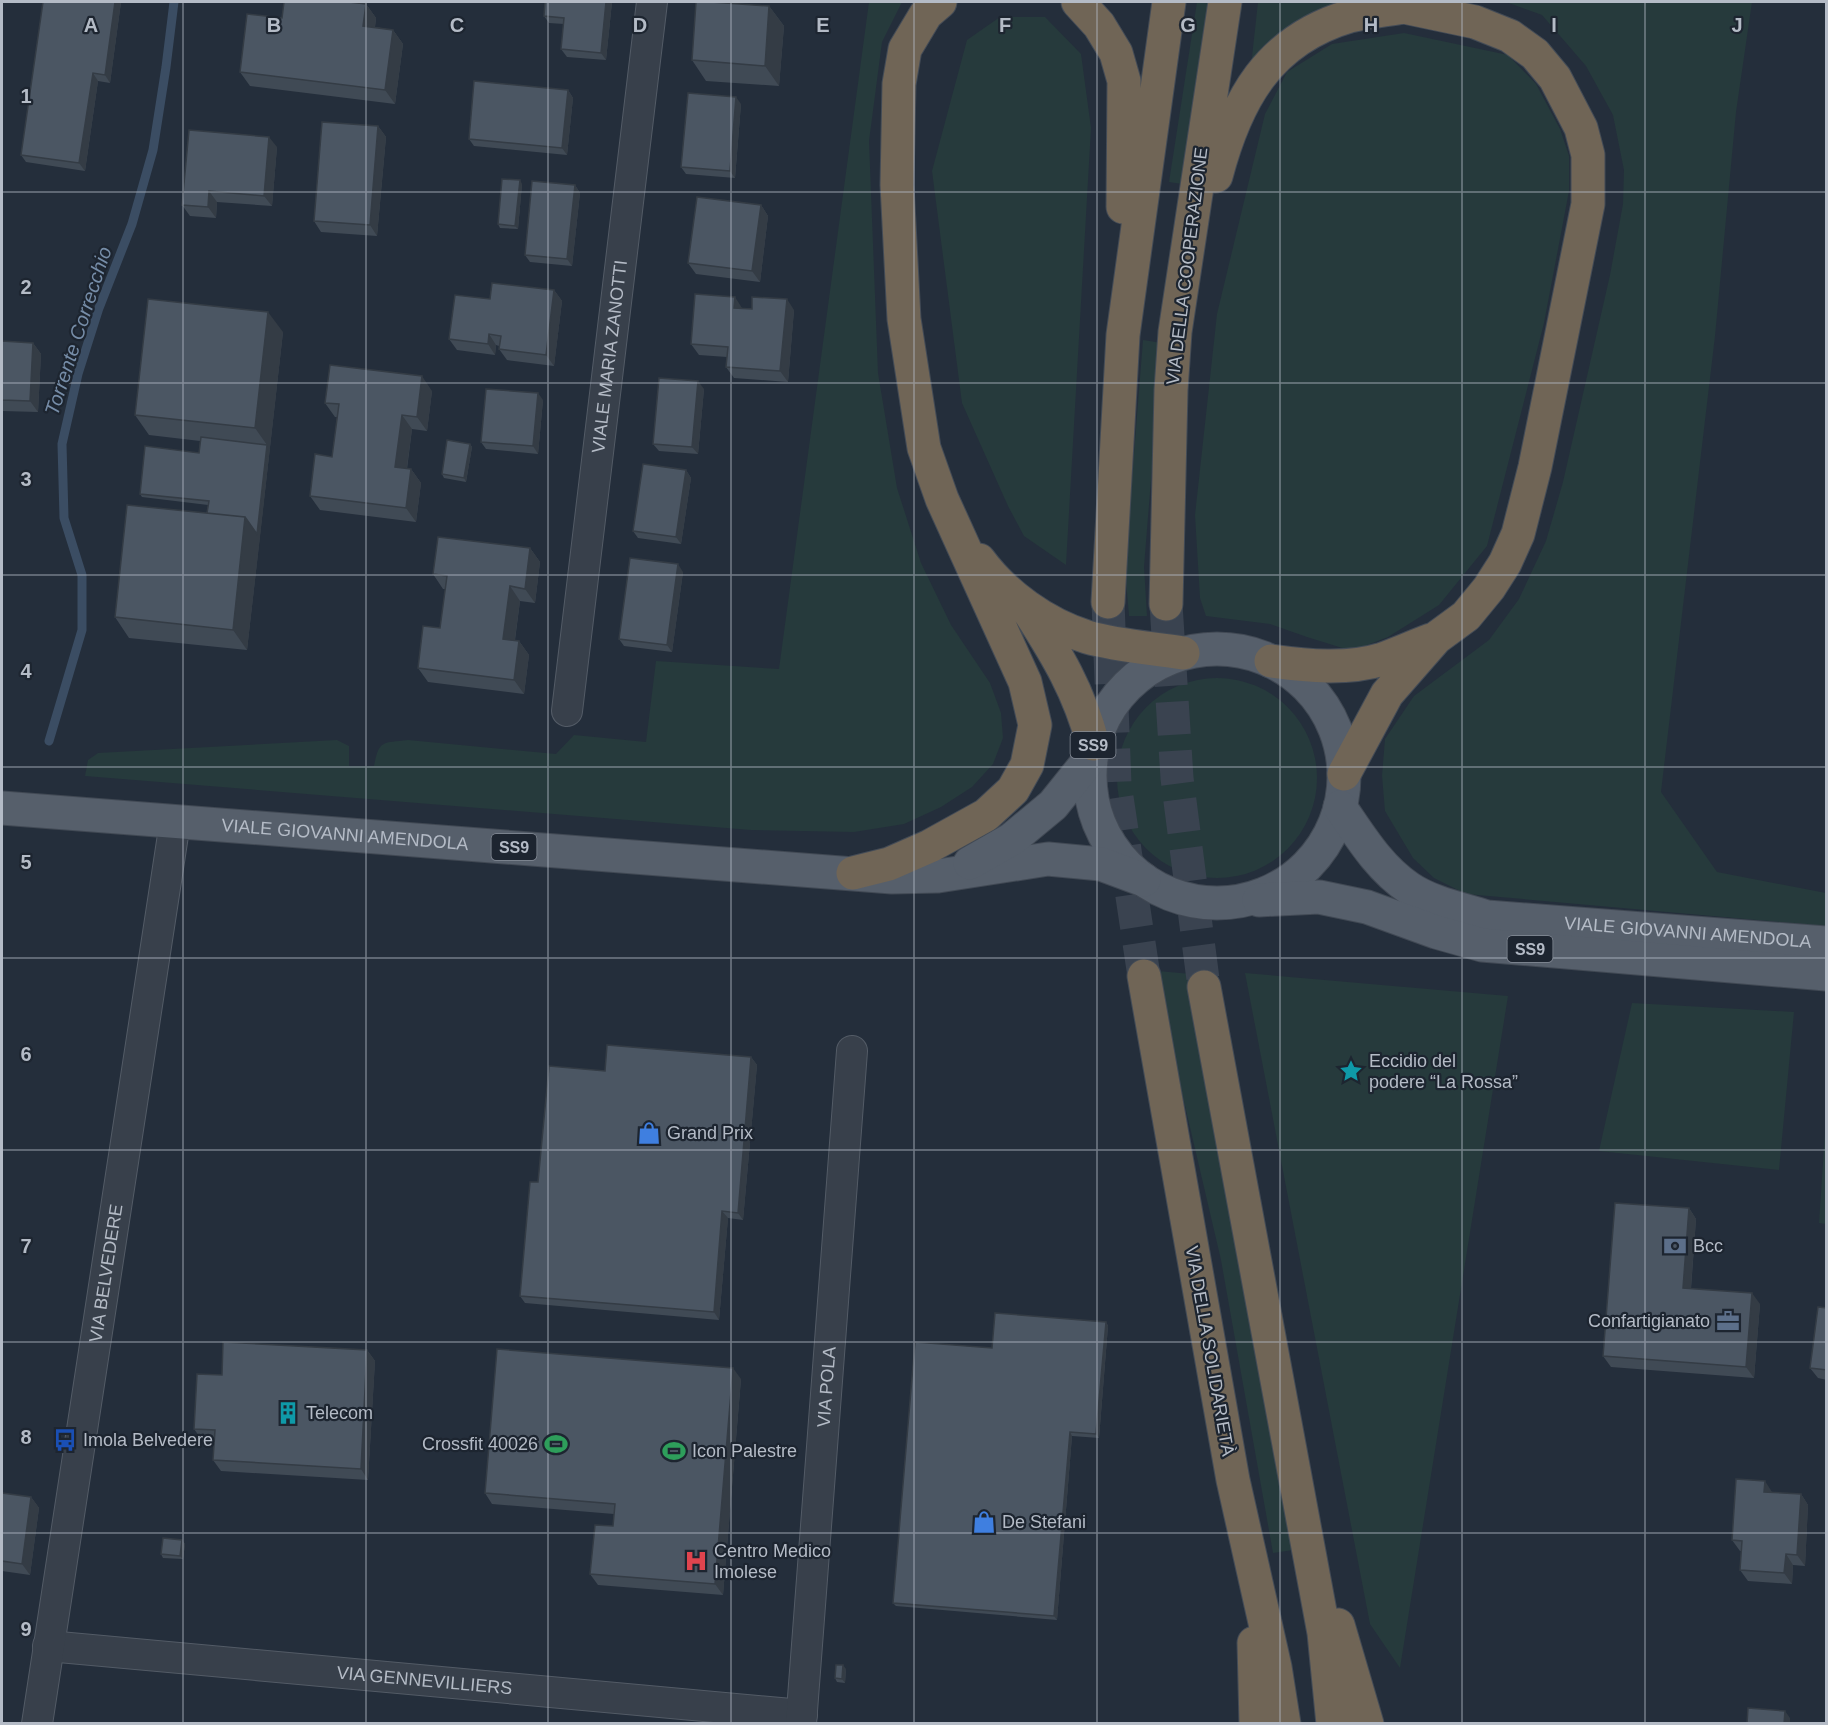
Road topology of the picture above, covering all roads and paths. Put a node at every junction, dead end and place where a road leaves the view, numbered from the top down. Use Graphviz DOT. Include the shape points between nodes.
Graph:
graph roads {
  1 [pos="652,2"];
  2 [pos="940,2"];
  3 [pos="1078,2"];
  4 [pos="1169,2"];
  5 [pos="1225,2"];
  6 [pos="1397,4"];
  7 [pos="1175,332"];
  8 [pos="1123,335"];
  9 [pos="958,532"];
  10 [pos="1108,602"];
  11 [pos="1023,604"];
  12 [pos="1166,604"];
  13 [pos="1436,638"];
  14 [pos="1183,653"];
  15 [pos="1271,661"];
  16 [pos="567,711"];
  17 [pos="1092,752"];
  18 [pos="1344,774"];
  19 [pos="1340,807"];
  20 [pos="2,808"];
  21 [pos="175,822"];
  22 [pos="853,873"];
  23 [pos="938,876"];
  24 [pos="1144,880"];
  25 [pos="1239,901"];
  26 [pos="1827,943"];
  27 [pos="1827,974"];
  28 [pos="1144,976"];
  29 [pos="1204,987"];
  30 [pos="852,1051"];
  31 [pos="1233,1480"];
  32 [pos="1297,1488"];
  33 [pos="48,1646"];
  34 [pos="802,1719"];
  35 [pos="37,1724"];
  36 [pos="1256,1724"];
  37 [pos="1284,1724"];
  38 [pos="1333,1724"];
  39 [pos="1367,1724"];
  1 -- 16 [label="street, VIALE MARIA ZANOTTI"];
  2 -- 9 [label="highway" via="926,14 905,49 899,84 897,185 904,318 924,448"];
  3 -- 8 [label="highway" via="1099,25 1116,53 1124,81"];
  4 -- 8 [label="highway"];
  5 -- 7 [label="highway, VIA DELLA COOPERAZIONE"];
  6 -- 7 [label="highway" via="1314,30 1274,58 1246,94 1226,140"];
  6 -- 13 [label="highway" via="1475,22 1510,36 1535,54 1568,101 1588,155 1588,204 1518,534 1489,588 1466,616"];
  7 -- 12 [label="highway, VIA DELLA COOPERAZIONE" via="1170,390"];
  8 -- 10 [label="highway"];
  9 -- 11 [label="highway" via="992,577"];
  9 -- 22 [label="highway" via="1025,682 1035,725 1027,765 1013,790 986,815 889,864"];
  11 -- 14 [label="highway" via="1053,623 1087,637"];
  11 -- 17 [label="highway" via="1072,682 1086,716"];
  13 -- 15 [label="highway" via="1381,659 1342,666"];
  13 -- 18 [label="highway" via="1387,694"];
  14 -- 15 [label="main road, SS9" via="1228,650"];
  14 -- 17 [label="main road, SS9" via="1153,666 1126,687 1106,713"];
  15 -- 18 [label="main road, SS9" via="1296,676 1331,720"];
  17 -- 23 [label="main road, VIALE GIOVANNI AMENDOLA / SS9" via="1053,805 1012,839 967,865"];
  17 -- 24 [label="main road, SS9" via="1090,787 1095,814 1106,839 1123,862"];
  18 -- 19 [label="main road, SS9"];
  19 -- 25 [label="main road, SS9" via="1320,850 1304,868 1263,894"];
  19 -- 26 [label="main road, VIALE GIOVANNI AMENDOLA / SS9" via="1366,845 1410,889 1487,917"];
  20 -- 21 [label="main road, VIALE GIOVANNI AMENDOLA / SS9"];
  21 -- 22 [label="main road, VIALE GIOVANNI AMENDOLA / SS9"];
  21 -- 33 [label="street, VIA BELVEDERE"];
  22 -- 23 [label="main road, VIALE GIOVANNI AMENDOLA / SS9"];
  23 -- 24 [label="main road, VIALE GIOVANNI AMENDOLA / SS9" via="1048,859 1101,864"];
  24 -- 25 [label="main road, SS9" via="1173,895 1206,903"];
  25 -- 27 [label="main road, VIALE GIOVANNI AMENDOLA / SS9" via="1319,897 1367,907 1482,945"];
  28 -- 31 [label="highway, VIA DELLA SOLIDARIETÀ"];
  29 -- 32 [label="highway"];
  30 -- 34 [label="street, VIA POLA"];
  31 -- 36 [label="highway" via="1254,1648"];
  31 -- 37 [label="highway, VIA DELLA SOLIDARIETÀ"];
  32 -- 38 [label="highway" via="1324,1633"];
  32 -- 39 [label="highway"];
  33 -- 34 [label="street, VIA GENNEVILLIERS"];
  33 -- 35 [label="street, VIA BELVEDERE"];
}
